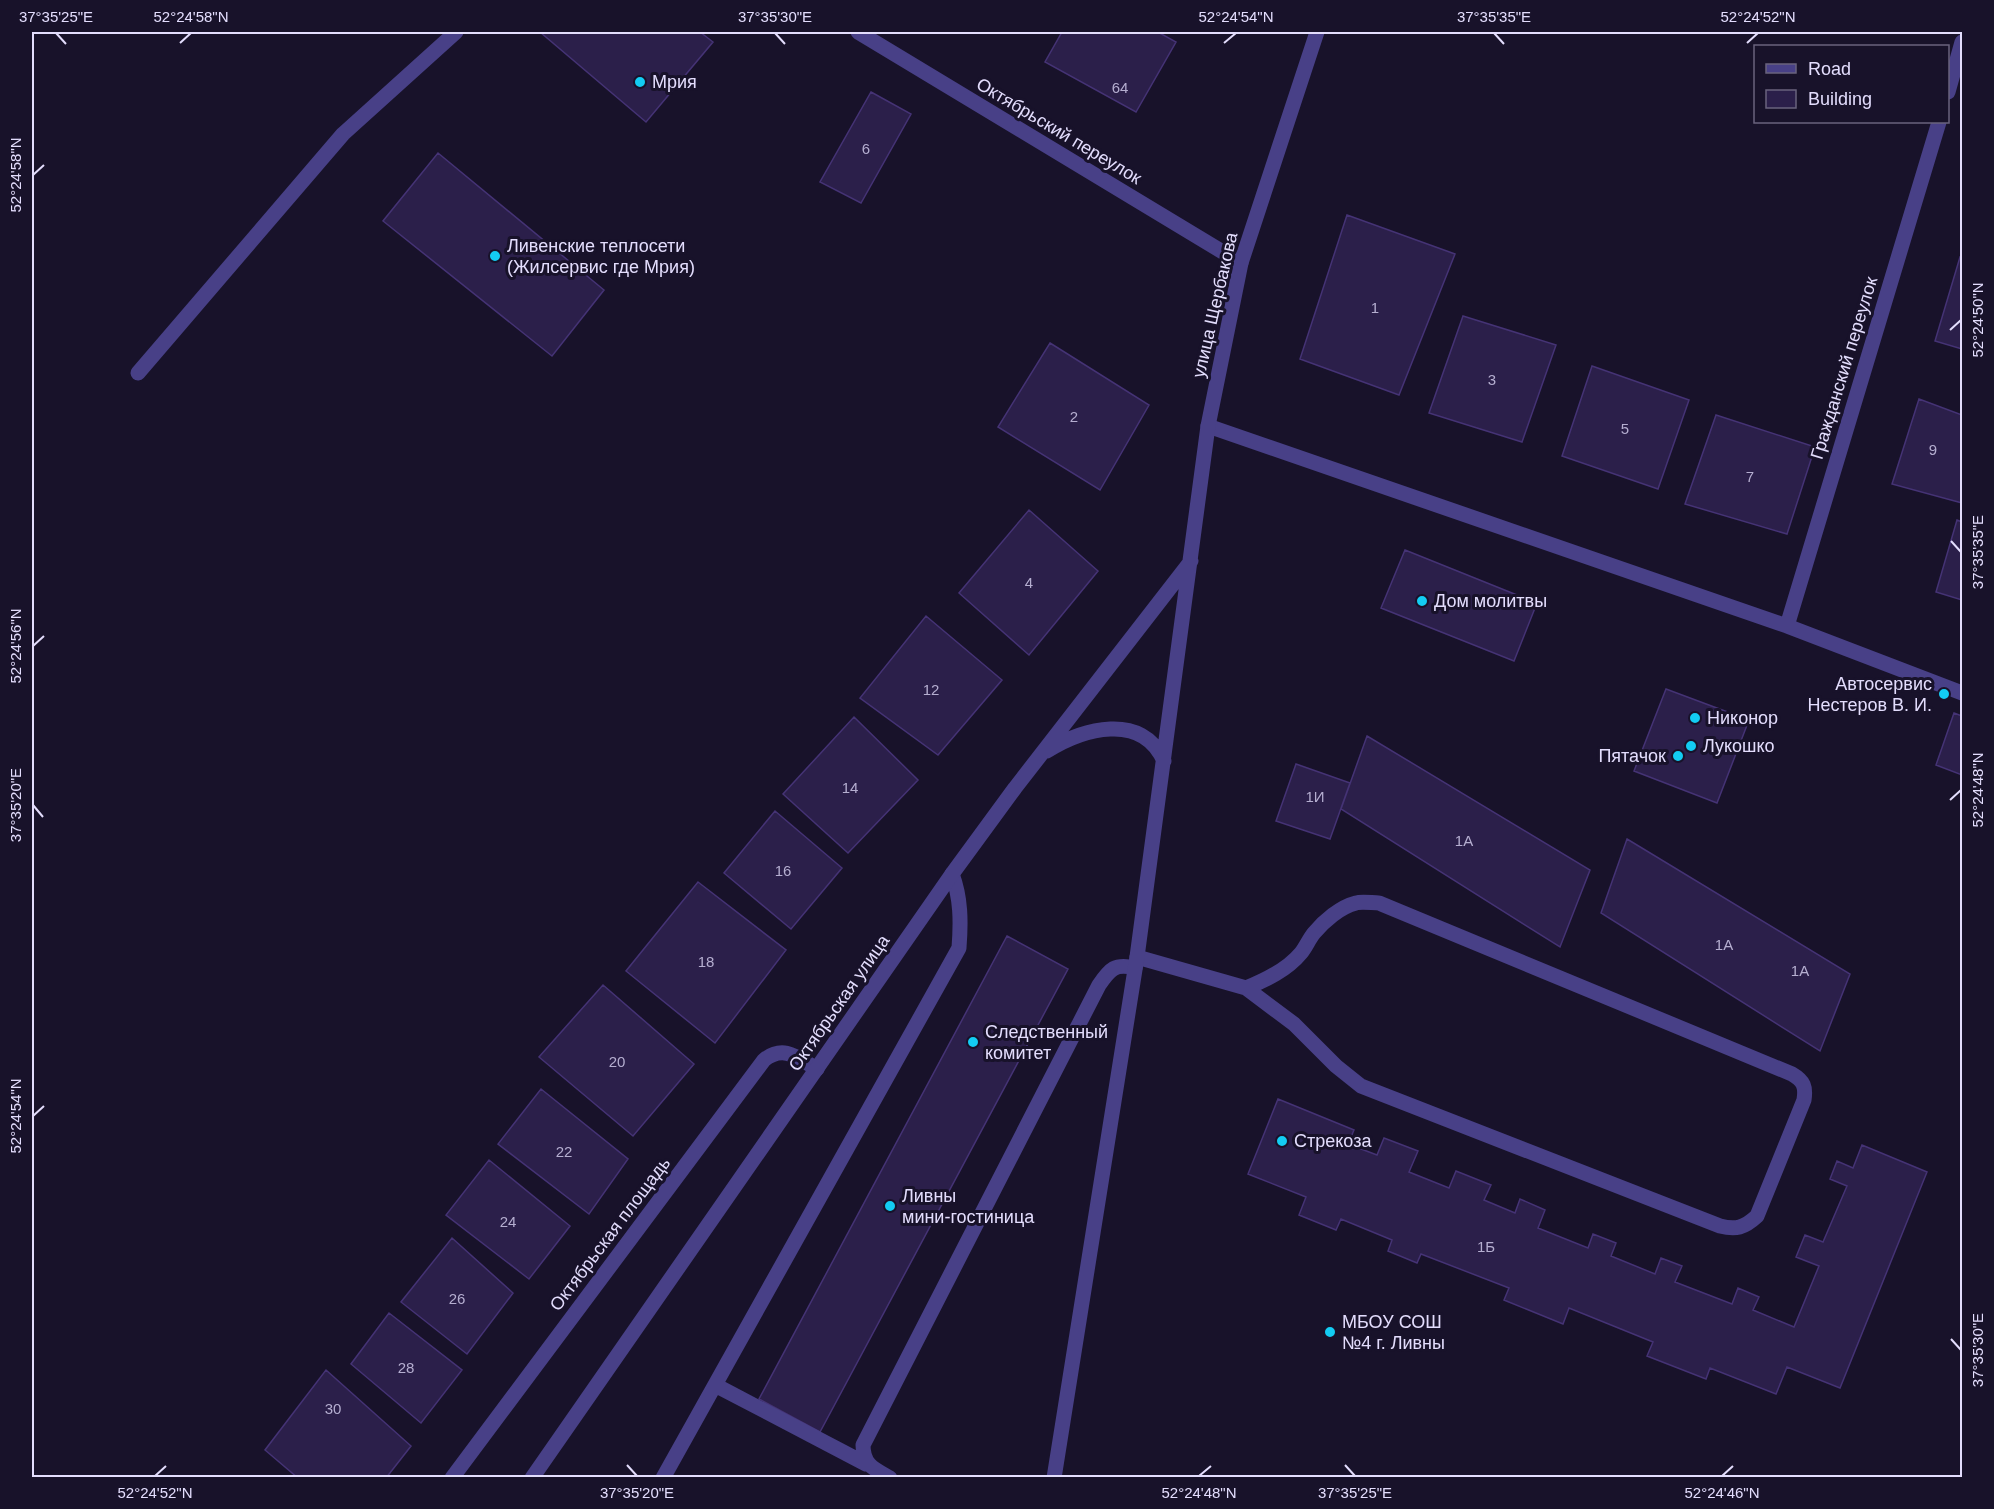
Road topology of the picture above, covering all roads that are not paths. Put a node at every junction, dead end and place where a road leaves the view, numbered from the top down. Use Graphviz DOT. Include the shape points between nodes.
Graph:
graph roads {
  1 [pos="456,32"];
  2 [pos="858,32"];
  3 [pos="1317,32"];
  4 [pos="1962,42"];
  5 [pos="1949,85"];
  6 [pos="1939,123"];
  7 [pos="1241,264"];
  8 [pos="138,373"];
  9 [pos="1209,426"];
  10 [pos="1191,561"];
  11 [pos="1787,626"];
  12 [pos="1962,693"];
  13 [pos="1041,754"];
  14 [pos="1164,761"];
  15 [pos="952,874"];
  16 [pos="1136,962"];
  17 [pos="1246,988"];
  18 [pos="817,1069"];
  19 [pos="715,1384"];
  20 [pos="867,1464"];
  21 [pos="452,1478"];
  22 [pos="532,1478"];
  23 [pos="663,1478"];
  24 [pos="890,1478"];
  25 [pos="1054,1478"];
  1 -- 8 [label="street" via="343,134"];
  2 -- 7 [label="street, Октябрьский переулок"];
  3 -- 7 [label="street, улица Щербакова"];
  4 -- 5 [label="street"];
  6 -- 11 [label="street, Гражданский переулок"];
  7 -- 9 [label="street, улица Щербакова"];
  9 -- 10 [label="street, улица Щербакова"];
  9 -- 11 [label="street"];
  10 -- 13 [label="street, Октябрьская улица"];
  10 -- 14 [label="street, улица Щербакова"];
  11 -- 12 [label="street"];
  13 -- 14 [label="street" via="1073,736 1118,729 1149,740"];
  13 -- 15 [label="street, Октябрьская улица"];
  14 -- 16 [label="street, улица Щербакова"];
  15 -- 18 [label="street, Октябрьская улица"];
  15 -- 19 [label="street" via="960,910 958,948"];
  16 -- 17 [label="street"];
  16 -- 20 [label="street" via="1114,968 1099,985 863,1445"];
  16 -- 25 [label="street, улица Щербакова"];
  17 -- 17 [label="street" via="1268,980 1283,968 1339,912 1356,903 1379,903 1792,1074 1804,1085 1804,1100 1757,1216 1741,1228 1730,1229 1361,1086 1294,1023"];
  18 -- 21 [label="street, Октябрьская площадь" via="787,1053 778,1052 764,1060"];
  18 -- 22 [label="street, Октябрьская улица"];
  19 -- 20 [label="street"];
  19 -- 23 [label="street"];
  20 -- 24 [label="street"];
}
